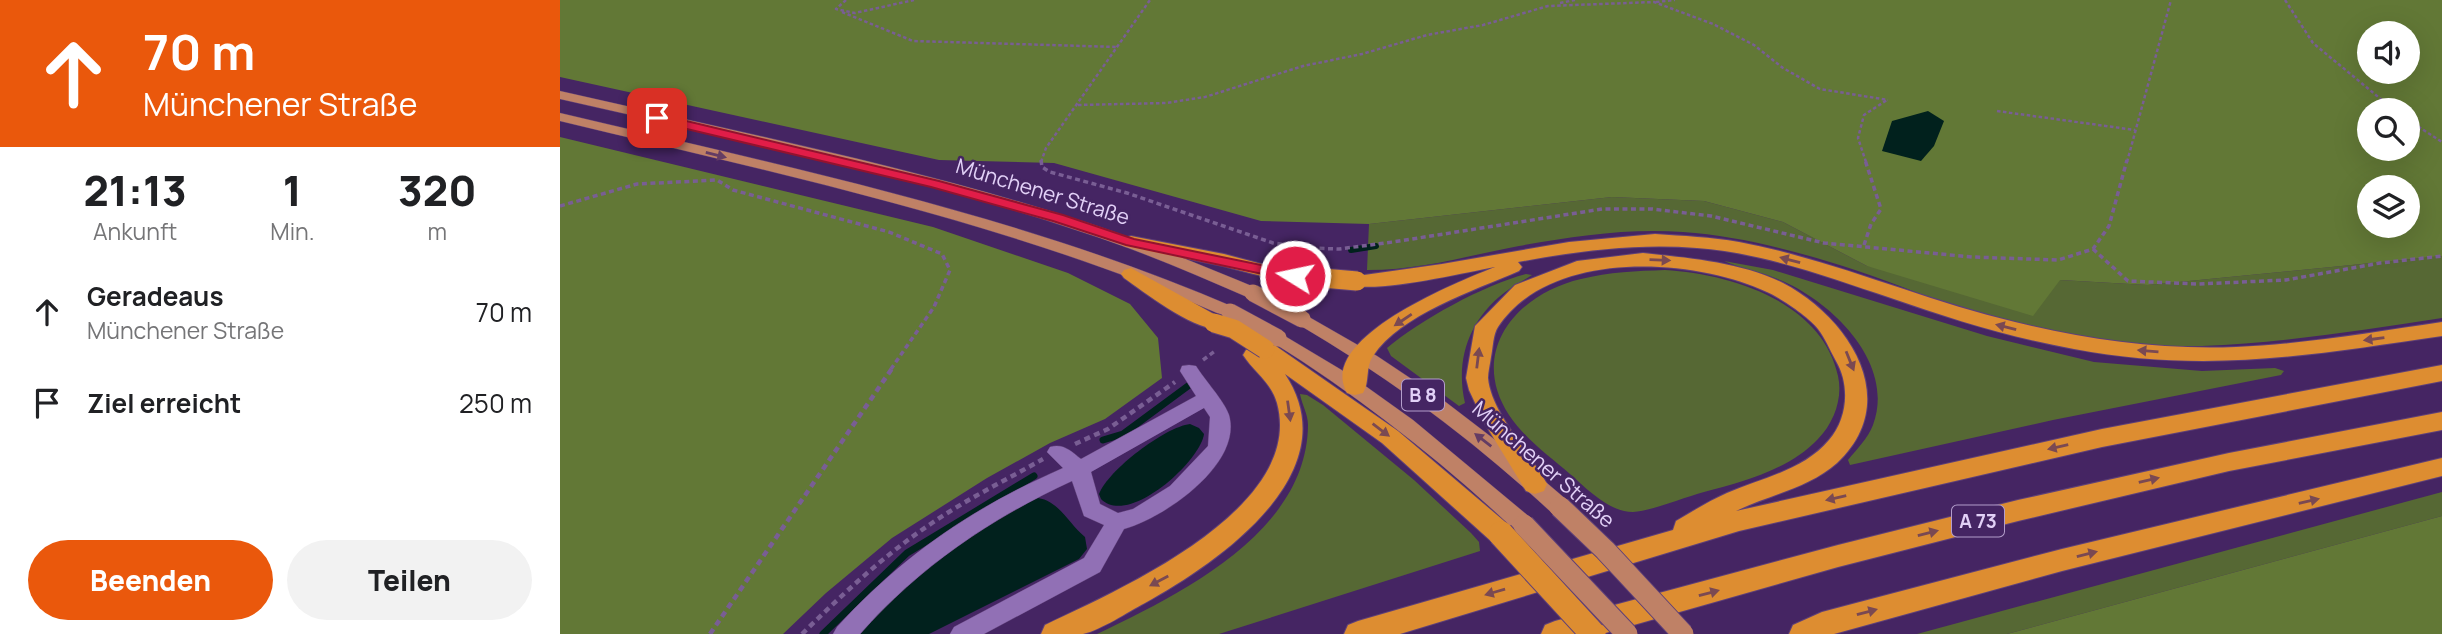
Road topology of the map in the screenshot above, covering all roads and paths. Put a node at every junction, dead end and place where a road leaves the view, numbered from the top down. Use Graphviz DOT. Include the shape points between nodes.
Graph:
graph roads {
  1 [pos="846,0"];
  2 [pos="914,0"];
  3 [pos="1150,0"];
  4 [pos="1575,0"];
  5 [pos="1675,0"];
  6 [pos="2171,0"];
  7 [pos="2285,0"];
  8 [pos="1654,1"];
  9 [pos="1548,6"];
  10 [pos="842,12"];
  11 [pos="1118,47"];
  12 [pos="560,95"];
  13 [pos="2379,98"];
  14 [pos="1078,105"];
  15 [pos="1997,111"];
  16 [pos="560,117"];
  17 [pos="2420,128"];
  18 [pos="2135,130"];
  19 [pos="2442,142"];
  20 [pos="560,206"];
  21 [pos="1131,242"];
  22 [pos="1864,245"];
  23 [pos="1339,248"];
  24 [pos="1552,249"];
  25 [pos="2093,249"];
  26 [pos="2442,256"];
  27 [pos="1335,260"];
  28 [pos="1131,274"];
  29 [pos="2442,330"];
  30 [pos="1266,347"];
  31 [pos="1363,354"];
  32 [pos="1189,372"];
  33 [pos="2442,373"];
  34 [pos="1355,387"];
  35 [pos="1207,398"];
  36 [pos="2442,421"];
  37 [pos="1057,452"];
  38 [pos="2442,467"];
  39 [pos="1080,469"];
  40 [pos="1535,484"];
  41 [pos="1117,522"];
  42 [pos="1513,529"];
  43 [pos="1654,545"];
  44 [pos="1590,631"];
  45 [pos="710,634"];
  46 [pos="845,634"];
  47 [pos="962,634"];
  48 [pos="1055,634"];
  49 [pos="1358,634"];
  50 [pos="1555,634"];
  51 [pos="1627,634"];
  52 [pos="1683,634"];
  53 [pos="1803,634"];
  1 -- 10 [label="path" via="836,9"];
  2 -- 10 [label="path"];
  3 -- 11 [label="path"];
  4 -- 9 [label="path"];
  5 -- 8 [label="path"];
  6 -- 18 [label="path"];
  7 -- 13 [label="path" via="2313,43"];
  8 -- 9 [label="path"];
  8 -- 22 [label="path" via="1754,45 1820,89 1888,100 1864,115 1858,138 1881,209"];
  9 -- 14 [label="path" via="1303,66 1205,97 1166,103"];
  10 -- 11 [label="path" via="913,41"];
  11 -- 14 [label="path"];
  12 -- 21 [label="main road, Münchener Straße" via="934,184"];
  14 -- 23 [label="path" via="1041,159 1042,167 1050,172 1273,243"];
  15 -- 18 [label="path"];
  16 -- 28 [label="main road, one-way" via="985,224"];
  17 -- 19 [label="path"];
  18 -- 25 [label="path" via="2109,226"];
  20 -- 45 [label="path" via="637,184 717,180 733,190 888,232 942,254 950,270 934,307"];
  21 -- 24 [label="highway, bridge" via="1277,274 1357,281 1428,274"];
  21 -- 31 [label="main road, Münchener Straße / B 8, bridge" via="1253,293"];
  22 -- 23 [label="path" via="1824,243 1711,216 1602,209"];
  22 -- 25 [label="path" via="1972,257 2058,260"];
  23 -- 27 [label="path"];
  29 -- 24 [label="highway, one-way" via="2264,353 2149,351 2014,329 1804,263 1735,247 1660,240"];
  24 -- 31 [label="highway, one-way" via="1440,298 1387,331"];
  25 -- 26 [label="path" via="2128,281 2199,284 2286,280"];
  28 -- 30 [label="highway" via="1168,299 1222,317"];
  30 -- 34 [label="main road"];
  30 -- 42 [label="highway, one-way"];
  30 -- 48 [label="highway, one-way" via="1291,414 1288,450 1272,485 1236,527 1200,556"];
  31 -- 34 [label="highway"];
  40 -- 31 [label="main road, Münchener Straße / B 8, one-way" via="1440,407"];
  32 -- 35 [label="lane"];
  33 -- 43 [label="highway, one-way" via="2102,438"];
  34 -- 42 [label="main road" via="1437,448"];
  35 -- 39 [label="lane"];
  35 -- 41 [label="lane" via="1220,416 1218,448 1177,492 1139,516"];
  44 -- 36 [label="highway, A 73, one-way" via="1876,546 2134,483"];
  37 -- 39 [label="lane"];
  53 -- 38 [label="highway, one-way" via="1856,615 2062,560"];
  39 -- 41 [label="lane" via="1092,510"];
  39 -- 46 [label="lane" via="1025,493 957,535 885,591"];
  40 -- 43 [label="highway, one-way" via="1488,407 1477,379 1484,332 1504,304 1522,289 1571,269 1642,259 1732,270 1777,288 1823,320 1846,350 1857,382 1851,422 1837,447 1812,468 1737,499"];
  40 -- 52 [label="main road, Münchener Straße / B 8, bridge"];
  41 -- 47 [label="lane" via="1092,565"];
  42 -- 44 [label="highway, bridge"];
  42 -- 51 [label="main road, bridge"];
  43 -- 49 [label="highway, one-way"];
  44 -- 50 [label="highway, A 73"];
}
